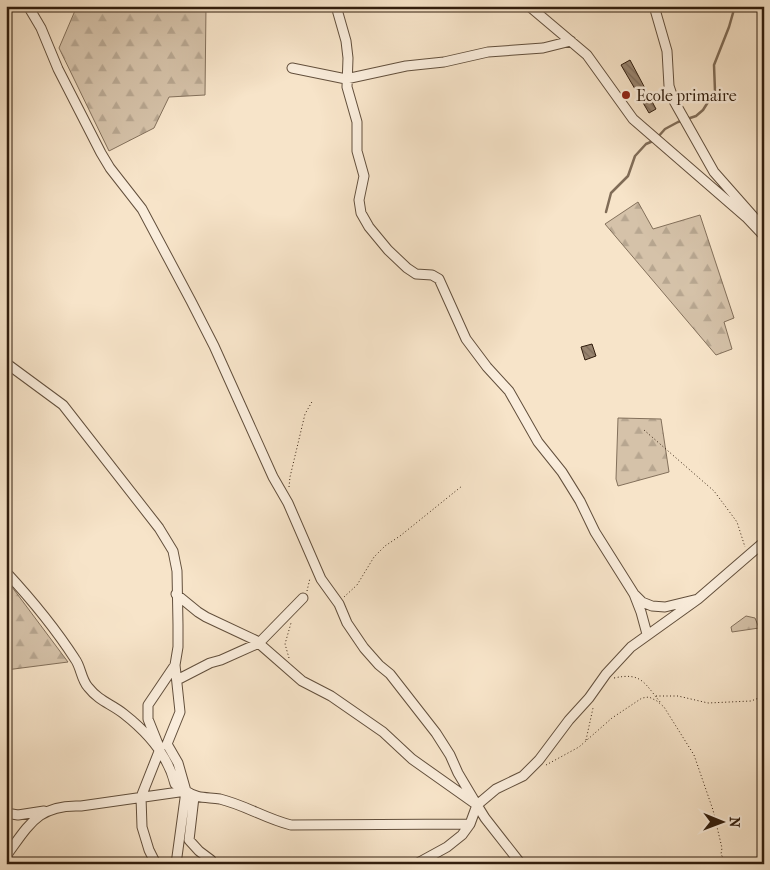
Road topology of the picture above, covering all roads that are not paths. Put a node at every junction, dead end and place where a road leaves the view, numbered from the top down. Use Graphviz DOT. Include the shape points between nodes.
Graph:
graph roads {
  1 [pos="28,6"];
  2 [pos="336,6"];
  3 [pos="529,6"];
  4 [pos="654,6"];
  5 [pos="571,41"];
  6 [pos="292,68"];
  7 [pos="346,79"];
  8 [pos="764,229"];
  9 [pos="764,236"];
  10 [pos="6,363"];
  11 [pos="764,542"];
  12 [pos="6,572"];
  13 [pos="176,594"];
  14 [pos="634,594"];
  15 [pos="303,598"];
  16 [pos="698,599"];
  17 [pos="647,634"];
  18 [pos="259,643"];
  19 [pos="175,665"];
  20 [pos="177,680"];
  21 [pos="160,749"];
  22 [pos="190,794"];
  23 [pos="141,797"];
  24 [pos="477,806"];
  25 [pos="46,811"];
  26 [pos="6,813"];
  27 [pos="470,824"];
  28 [pos="6,856"];
  29 [pos="212,860"];
  30 [pos="156,864"];
  31 [pos="176,864"];
  32 [pos="416,864"];
  33 [pos="521,864"];
  1 -- 24 [label="street" via="101,153 142,209 192,300 322,579 364,648 390,674 436,733"];
  2 -- 7 [label="street" via="346,41"];
  3 -- 5 [label="street"];
  4 -- 8 [label="street" via="667,51 669,86 674,101 714,172"];
  5 -- 7 [label="street" via="543,48 488,52"];
  5 -- 9 [label="street" via="587,55 633,119"];
  6 -- 7 [label="street"];
  7 -- 14 [label="street" via="357,122 357,151 364,176 359,200 369,227 407,268 416,274 439,279 466,339 509,392 538,442 562,472"];
  10 -- 13 [label="street" via="63,404 159,528 174,551"];
  11 -- 16 [label="street"];
  12 -- 21 [label="street" via="62,638 80,666 85,684"];
  13 -- 18 [label="street" via="198,612"];
  13 -- 19 [label="street" via="178,647"];
  14 -- 16 [label="street" via="652,606 665,607"];
  14 -- 17 [label="street"];
  15 -- 18 [label="street"];
  16 -- 17 [label="street"];
  17 -- 24 [label="street" via="606,674 539,760 523,776 496,789"];
  18 -- 20 [label="street"];
  18 -- 24 [label="street" via="302,680 383,732"];
  19 -- 20 [label="street"];
  19 -- 21 [label="street" via="148,706 148,719"];
  20 -- 22 [label="street" via="180,712 167,744"];
  21 -- 22 [label="street" via="172,770 175,784"];
  21 -- 23 [label="street"];
  22 -- 23 [label="street"];
  22 -- 27 [label="street" via="246,807 291,825"];
  22 -- 29 [label="street" via="189,840"];
  22 -- 31 [label="street"];
  23 -- 25 [label="street" via="81,806 63,805"];
  23 -- 30 [label="street" via="142,828"];
  24 -- 27 [label="street"];
  24 -- 33 [label="street"];
  25 -- 26 [label="street" via="18,815"];
  25 -- 28 [label="street" via="32,822"];
  27 -- 32 [label="street" via="447,847"];
}
